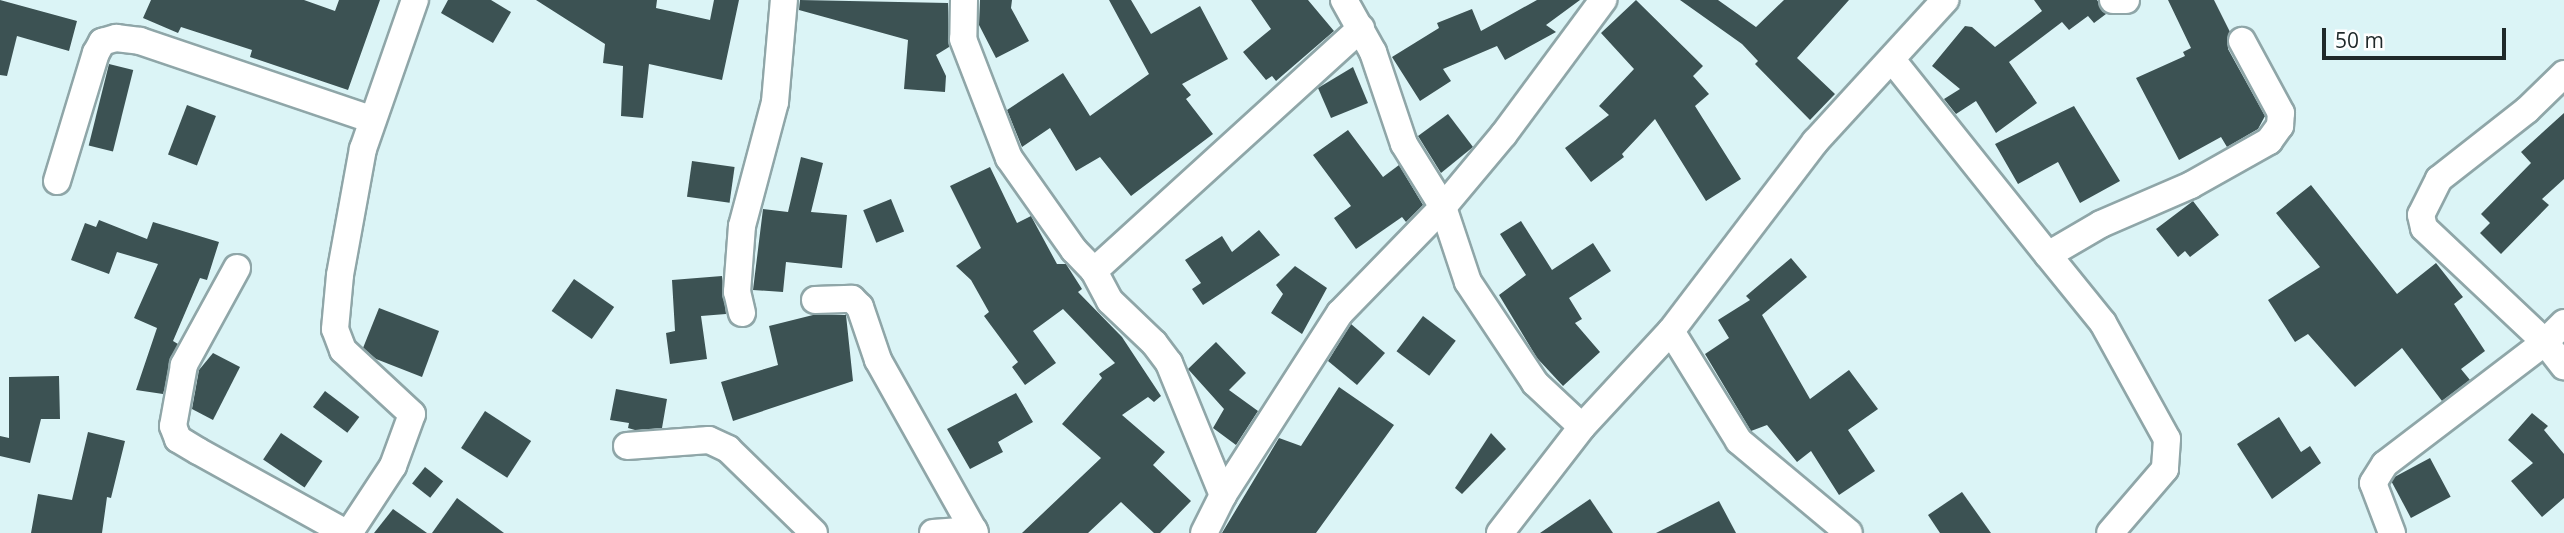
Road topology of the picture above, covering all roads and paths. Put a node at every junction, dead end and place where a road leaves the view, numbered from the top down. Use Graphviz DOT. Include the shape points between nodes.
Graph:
graph roads {
  1 [pos="415,0"];
  2 [pos="784,0"];
  3 [pos="964,0"];
  4 [pos="1344,0"];
  5 [pos="1603,0"];
  6 [pos="1945,0"];
  7 [pos="2113,0"];
  8 [pos="2126,0"];
  9 [pos="1361,28"];
  10 [pos="2242,41"];
  11 [pos="1893,61"];
  12 [pos="2564,74"];
  13 [pos="371,119"];
  14 [pos="57,181"];
  15 [pos="1443,207"];
  16 [pos="2048,255"];
  17 [pos="237,268"];
  18 [pos="1094,271"];
  19 [pos="815,300"];
  20 [pos="742,313"];
  21 [pos="2564,323"];
  22 [pos="1671,331"];
  23 [pos="2545,342"];
  24 [pos="2564,366"];
  25 [pos="1582,427"];
  26 [pos="627,446"];
  27 [pos="1223,495"];
  28 [pos="974,532"];
  29 [pos="348,533"];
  30 [pos="814,533"];
  31 [pos="933,533"];
  32 [pos="1204,533"];
  33 [pos="1500,533"];
  34 [pos="1849,533"];
  35 [pos="2110,533"];
  36 [pos="2392,533"];
  1 -- 13 [label="street"];
  2 -- 20 [label="street" via="775,102 742,226 737,292"];
  3 -- 18 [label="street" via="963,39 1009,158"];
  4 -- 9 [label="street"];
  5 -- 15 [label="street" via="1504,134"];
  6 -- 11 [label="street"];
  7 -- 8 [label="street"];
  9 -- 15 [label="street" via="1405,144"];
  9 -- 18 [label="street"];
  10 -- 16 [label="street" via="2281,113 2280,125 2269,141 2191,185 2101,223"];
  11 -- 16 [label="street"];
  11 -- 22 [label="street" via="1815,142"];
  12 -- 23 [label="street" via="2527,110 2439,178 2421,215 2424,228"];
  13 -- 14 [label="street" via="140,41 116,38 102,42 96,53"];
  13 -- 29 [label="street" via="340,275 335,329 343,350 412,414 393,466"];
  15 -- 25 [label="street" via="1468,282 1489,320 1535,383"];
  15 -- 27 [label="street" via="1340,313"];
  16 -- 35 [label="street" via="2103,323 2167,439 2165,469"];
  17 -- 29 [label="street" via="184,365 173,426 178,439"];
  18 -- 27 [label="street" via="1110,301 1169,363"];
  19 -- 28 [label="street" via="852,299 860,307 878,360"];
  21 -- 23 [label="street"];
  22 -- 25 [label="street"];
  22 -- 34 [label="street" via="1739,441"];
  23 -- 24 [label="street"];
  23 -- 36 [label="street" via="2385,464 2373,483"];
  25 -- 33 [label="street"];
  26 -- 30 [label="street" via="709,440 728,449"];
  27 -- 32 [label="street"];
  28 -- 31 [label="street"];
}
